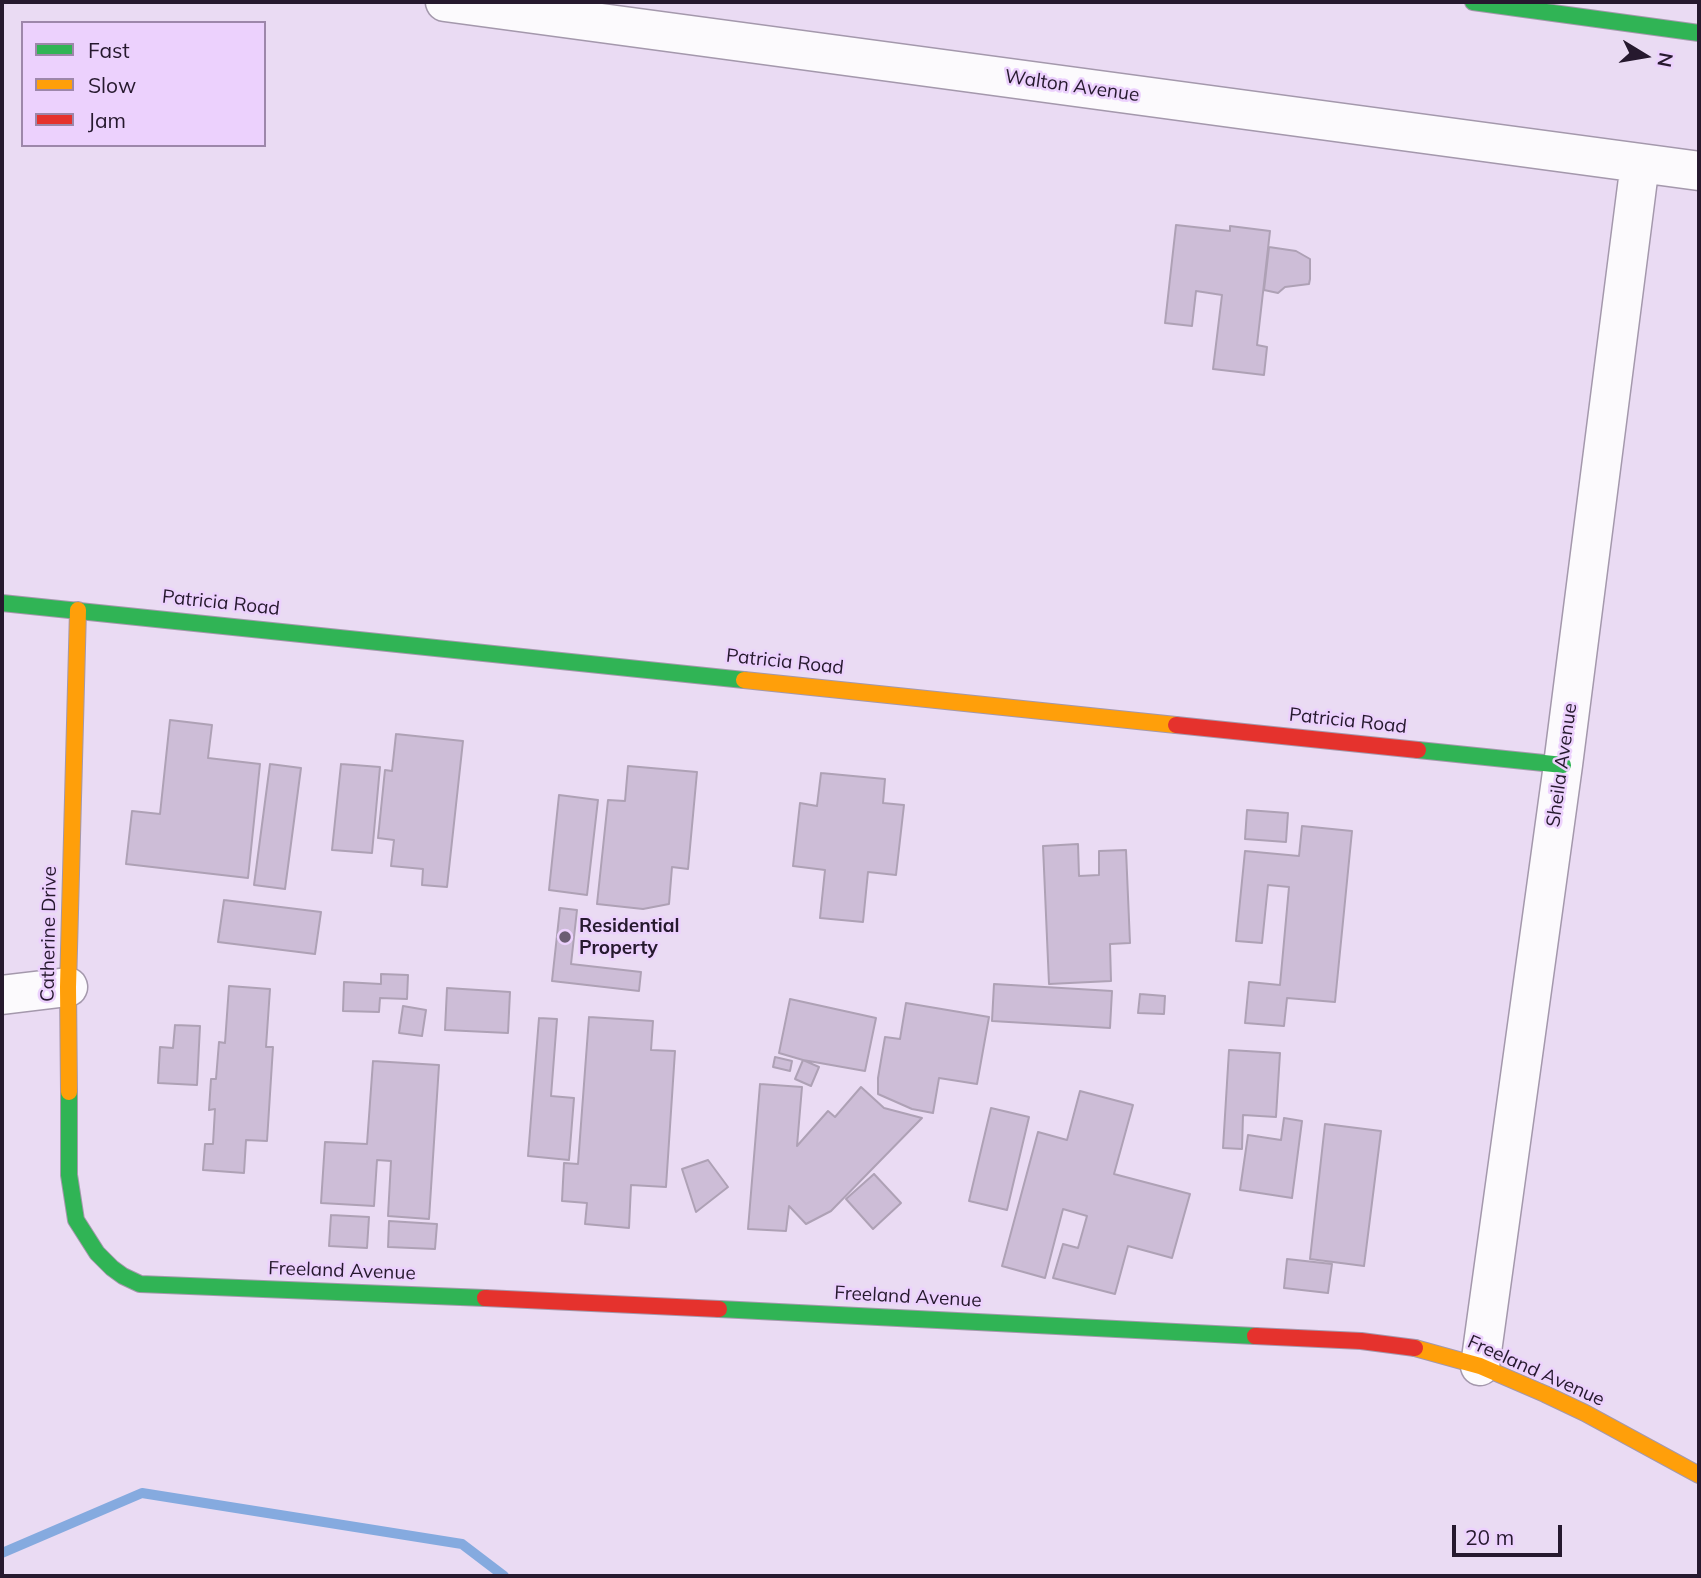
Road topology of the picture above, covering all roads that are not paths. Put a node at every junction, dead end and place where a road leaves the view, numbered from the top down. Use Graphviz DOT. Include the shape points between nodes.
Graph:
graph roads {
  1 [pos="445,2"];
  2 [pos="1473,2"];
  3 [pos="1699,33"];
  4 [pos="1640,163"];
  5 [pos="1699,171"];
  6 [pos="2,603"];
  7 [pos="78,610"];
  8 [pos="1563,765"];
  9 [pos="68,987"];
  10 [pos="2,995"];
  11 [pos="97,1253"];
  12 [pos="1480,1366"];
  13 [pos="1699,1475"];
  1 -- 4 [label="street, Walton Avenue"];
  2 -- 3 [label="street"];
  4 -- 5 [label="street, Walton Avenue"];
  4 -- 8 [label="street, Sheila Avenue"];
  6 -- 7 [label="street, Patricia Road"];
  7 -- 8 [label="street, Patricia Road"];
  7 -- 9 [label="street, Catherine Drive"];
  8 -- 12 [label="street, Sheila Avenue"];
  9 -- 10 [label="street"];
  9 -- 11 [label="street, Catherine Drive" via="69,1175 76,1220"];
  11 -- 12 [label="street, Freeland Avenue" via="140,1284 532,1299 1361,1342 1408,1346"];
  12 -- 13 [label="street, Freeland Avenue" via="1585,1413"];
}
